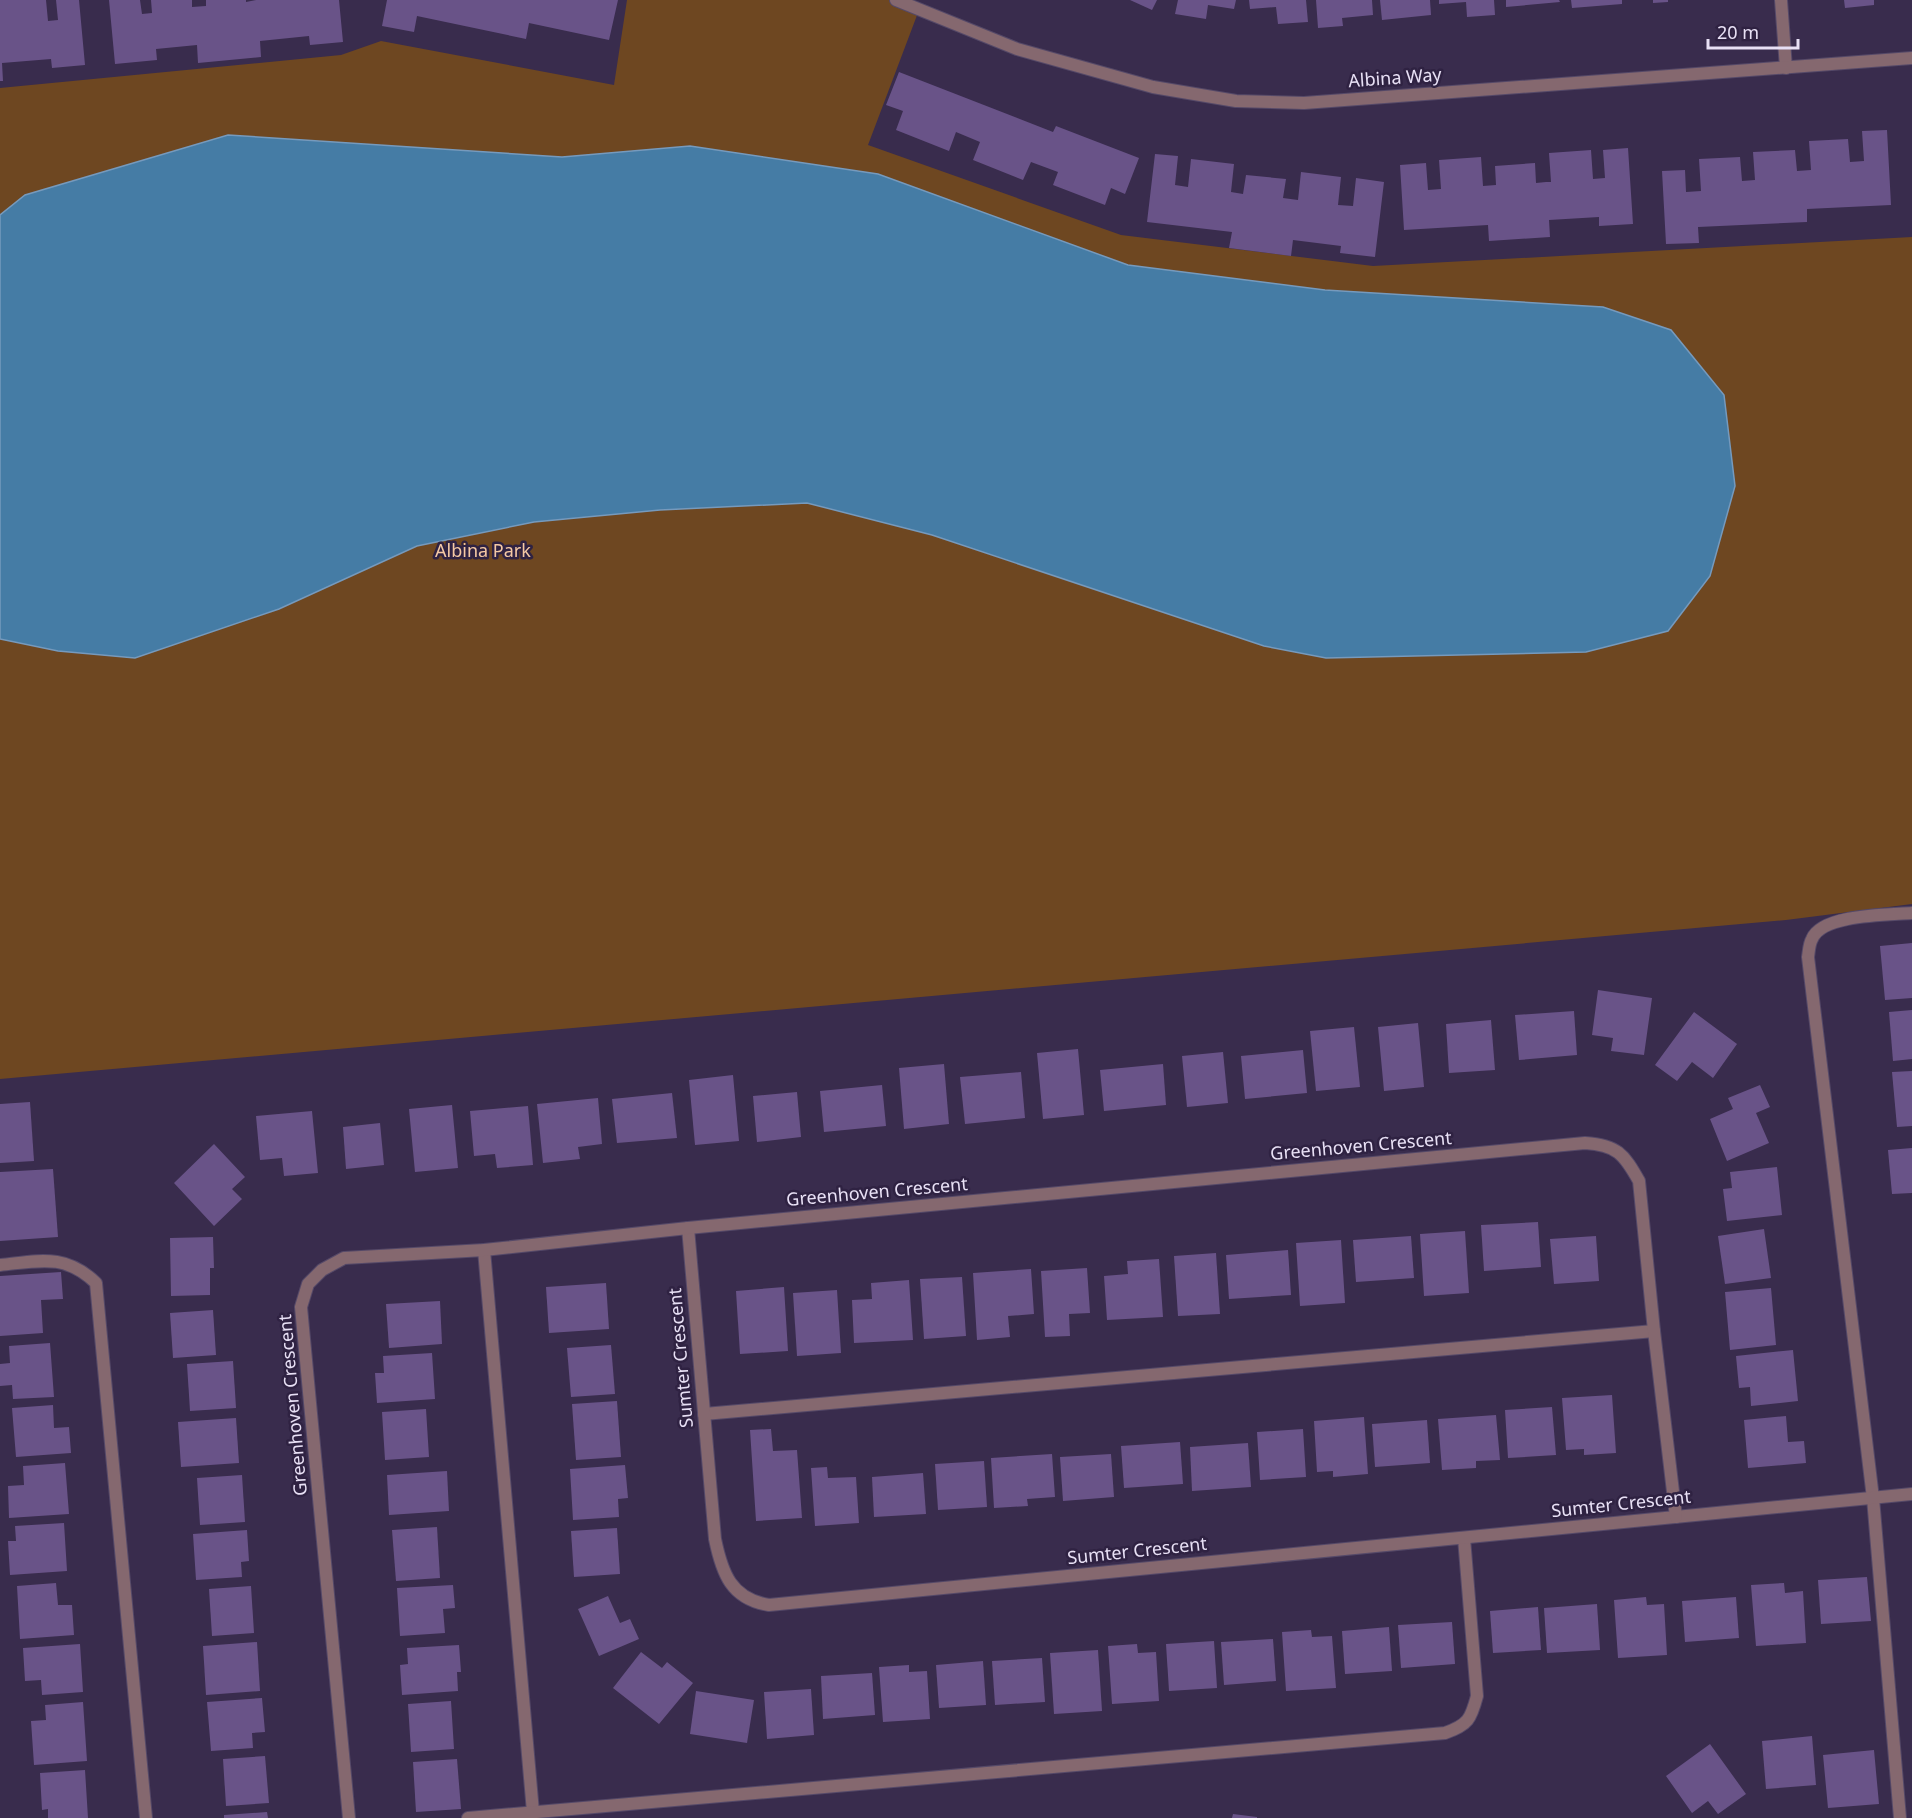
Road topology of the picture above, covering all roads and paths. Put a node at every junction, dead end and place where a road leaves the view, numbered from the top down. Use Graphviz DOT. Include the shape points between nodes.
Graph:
graph roads {
  1 [pos="1781,0"];
  2 [pos="903,2"];
  3 [pos="1912,58"];
  4 [pos="1786,68"];
  5 [pos="1912,913"];
  6 [pos="688,1228"];
  7 [pos="484,1250"];
  8 [pos="0,1264"];
  9 [pos="1654,1331"];
  10 [pos="704,1414"];
  11 [pos="1912,1494"];
  12 [pos="1873,1498"];
  13 [pos="1676,1517"];
  14 [pos="1464,1538"];
  15 [pos="533,1812"];
  16 [pos="146,1818"];
  17 [pos="349,1818"];
  18 [pos="468,1818"];
  19 [pos="1900,1818"];
  1 -- 4 [label="street"];
  2 -- 4 [label="street, Albina Way" via="1017,49 1152,87 1236,101 1304,103"];
  3 -- 4 [label="street, Albina Way"];
  5 -- 12 [label="street" via="1843,918 1819,930 1812,938 1808,957"];
  6 -- 7 [label="street, Greenhoven Crescent"];
  6 -- 9 [label="street, Greenhoven Crescent" via="1604,1144 1629,1163 1639,1181"];
  6 -- 10 [label="street, Sumter Crescent"];
  7 -- 15 [label="street"];
  7 -- 17 [label="street, Greenhoven Crescent" via="344,1258 322,1270 309,1284 302,1306"];
  8 -- 16 [label="street" via="57,1262 75,1266 96,1283"];
  9 -- 10 [label="street"];
  9 -- 13 [label="street, Greenhoven Crescent"];
  10 -- 14 [label="street, Sumter Crescent" via="721,1568 734,1587 752,1602 769,1605"];
  11 -- 12 [label="street, Sumter Crescent"];
  12 -- 13 [label="street, Sumter Crescent"];
  12 -- 19 [label="street"];
  13 -- 14 [label="street, Sumter Crescent"];
  14 -- 15 [label="street" via="1477,1696 1472,1715 1460,1728"];
  15 -- 18 [label="street"];
}
